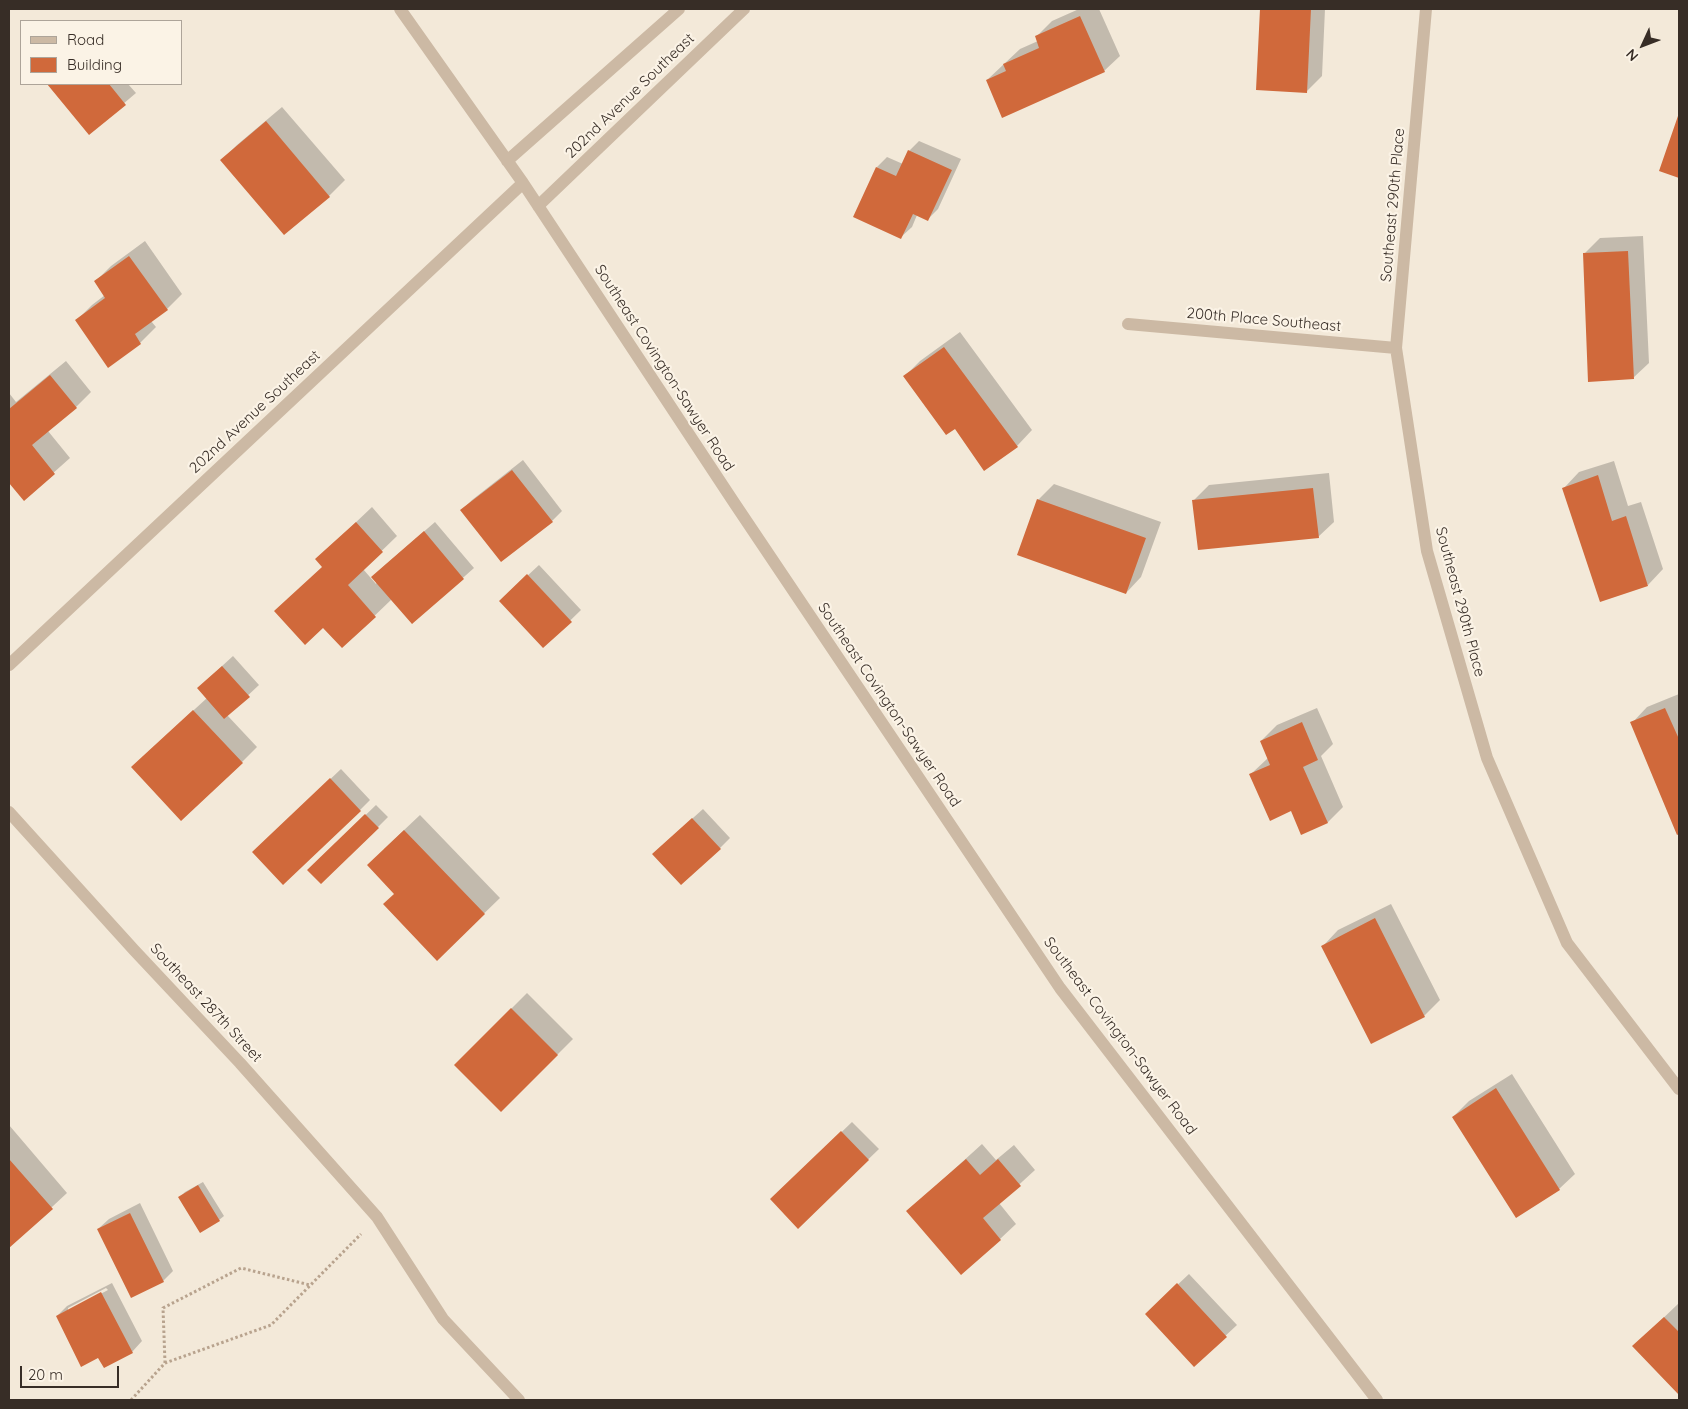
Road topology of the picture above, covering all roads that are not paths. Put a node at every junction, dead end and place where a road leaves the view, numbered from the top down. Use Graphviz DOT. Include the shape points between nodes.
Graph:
graph roads {
  1 [pos="400,9"];
  2 [pos="679,9"];
  3 [pos="744,9"];
  4 [pos="1426,9"];
  5 [pos="507,161"];
  6 [pos="523,183"];
  7 [pos="538,206"];
  8 [pos="1128,324"];
  9 [pos="1396,348"];
  10 [pos="9,665"];
  11 [pos="9,812"];
  12 [pos="1679,1089"];
  13 [pos="519,1400"];
  14 [pos="1377,1400"];
  1 -- 5 [label="street, Southeast Covington-Sawyer Road"];
  2 -- 5 [label="street, 202nd Avenue Southeast"];
  3 -- 7 [label="street, 202nd Avenue Southeast"];
  4 -- 9 [label="street, Southeast 290th Place"];
  5 -- 6 [label="street, Southeast Covington-Sawyer Road"];
  6 -- 7 [label="street, Southeast Covington-Sawyer Road"];
  6 -- 10 [label="street, 202nd Avenue Southeast"];
  7 -- 14 [label="street, Southeast Covington-Sawyer Road" via="1060,988"];
  8 -- 9 [label="street, 200th Place Southeast"];
  9 -- 12 [label="street, Southeast 290th Place" via="1427,552 1487,758 1567,943"];
  11 -- 13 [label="street, Southeast 287th Street" via="377,1217 442,1319"];
}
